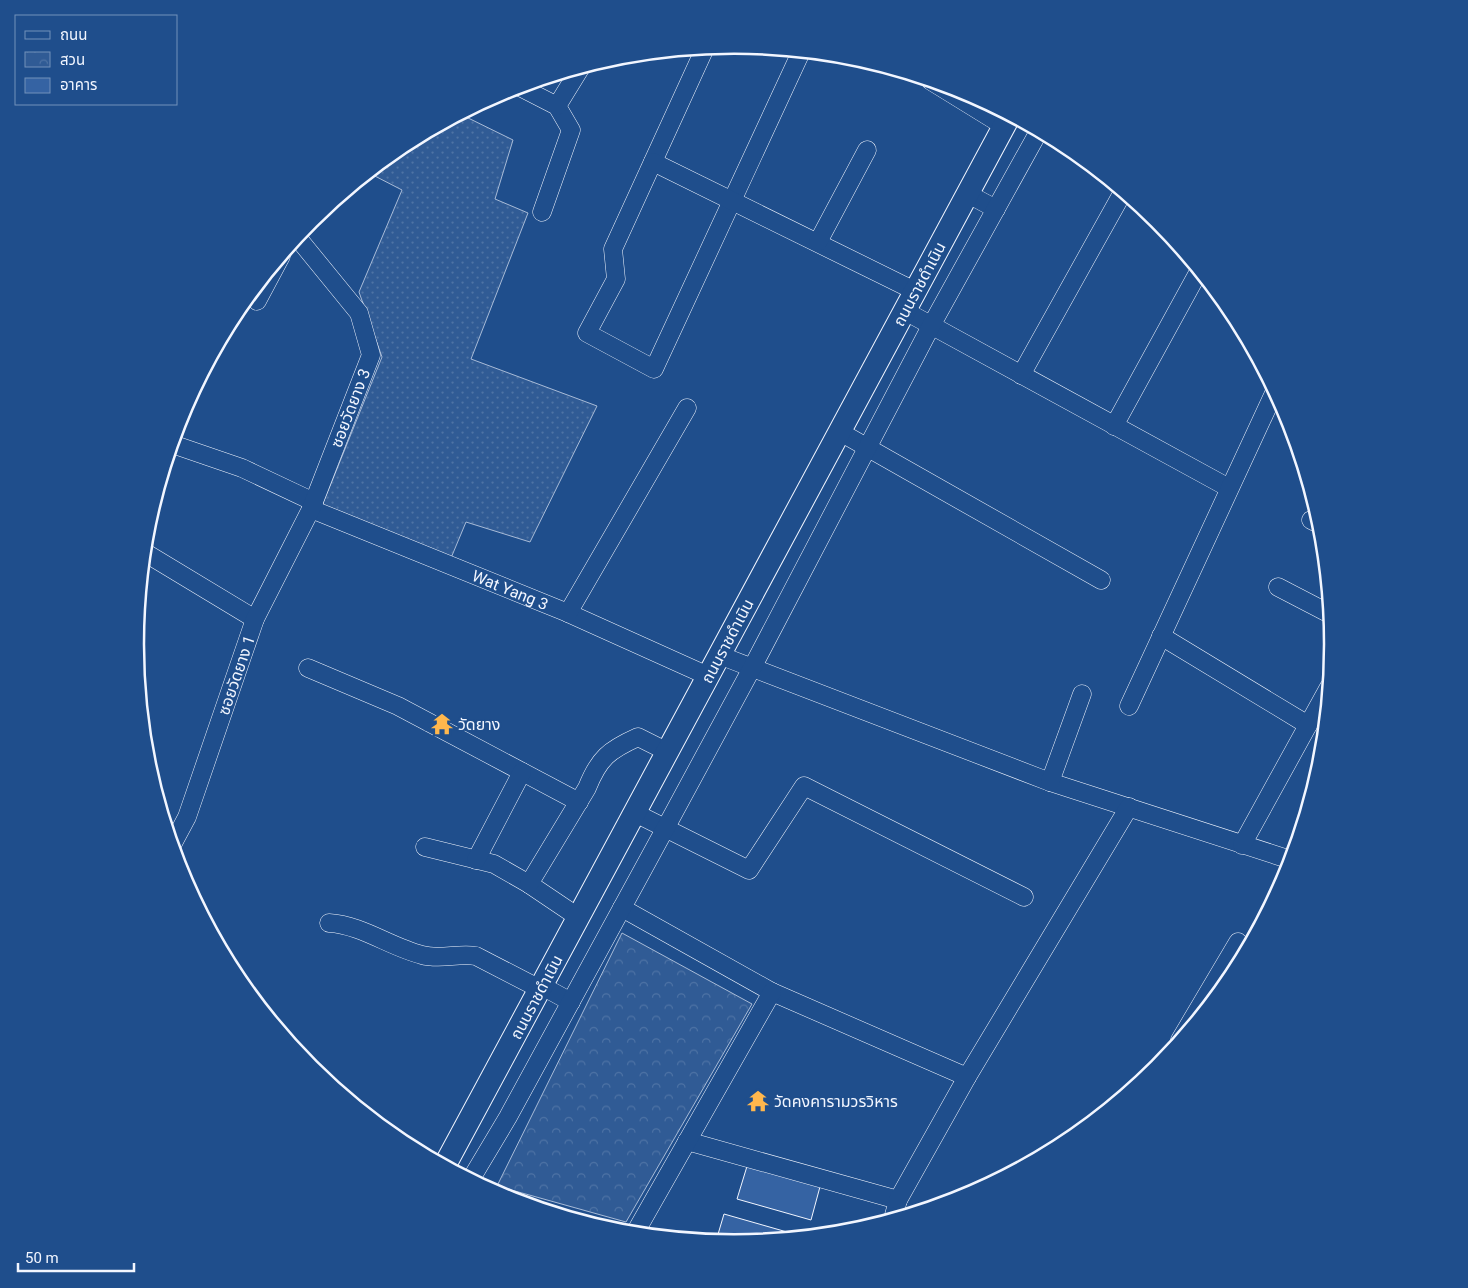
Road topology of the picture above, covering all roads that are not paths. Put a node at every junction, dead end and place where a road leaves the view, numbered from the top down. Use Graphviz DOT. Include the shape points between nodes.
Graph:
graph roads {
  1 [pos="701,55"];
  2 [pos="798,58"];
  3 [pos="576,75"];
  4 [pos="528,91"];
  5 [pos="557,106"];
  6 [pos="1007,121"];
  7 [pos="1036,137"];
  8 [pos="867,150"];
  9 [pos="653,162"];
  10 [pos="968,194"];
  11 [pos="1120,198"];
  12 [pos="732,201"];
  13 [pos="996,209"];
  14 [pos="542,212"];
  15 [pos="302,242"];
  16 [pos="818,242"];
  17 [pos="1195,277"];
  18 [pos="264,287"];
  19 [pos="915,291"];
  20 [pos="257,301"];
  21 [pos="904,311"];
  22 [pos="931,326"];
  23 [pos="1021,375"];
  24 [pos="1271,400"];
  25 [pos="687,408"];
  26 [pos="1114,426"];
  27 [pos="840,432"];
  28 [pos="178,446"];
  29 [pos="867,447"];
  30 [pos="1229,488"];
  31 [pos="312,506"];
  32 [pos="151,556"];
  33 [pos="1101,580"];
  34 [pos="1278,586"];
  35 [pos="1323,610"];
  36 [pos="568,613"];
  37 [pos="255,619"];
  38 [pos="1161,636"];
  39 [pos="719,656"];
  40 [pos="308,668"];
  41 [pos="752,668"];
  42 [pos="708,676"];
  43 [pos="1082,694"];
  44 [pos="1129,706"];
  45 [pos="1320,710"];
  46 [pos="1308,725"];
  47 [pos="668,752"];
  48 [pos="522,772"];
  49 [pos="1050,782"];
  50 [pos="579,802"];
  51 [pos="1129,807"];
  52 [pos="634,813"];
  53 [pos="665,828"];
  54 [pos="176,837"];
  55 [pos="1242,845"];
  56 [pos="425,847"];
  57 [pos="1284,858"];
  58 [pos="476,860"];
  59 [pos="529,884"];
  60 [pos="1024,897"];
  61 [pos="622,908"];
  62 [pos="578,918"];
  63 [pos="329,923"];
  64 [pos="1238,942"];
  65 [pos="541,988"];
  66 [pos="772,992"];
  67 [pos="571,1002"];
  68 [pos="1202,1003"];
  69 [pos="967,1077"];
  70 [pos="687,1141"];
  71 [pos="448,1160"];
  72 [pos="474,1174"];
  73 [pos="898,1200"];
  74 [pos="895,1212"];
  75 [pos="639,1226"];
  1 -- 9 [label="street"];
  2 -- 12 [label="street"];
  3 -- 5 [label="street"];
  4 -- 5 [label="street"];
  5 -- 14 [label="street" via="572,130"];
  6 -- 10 [label="main road, ถนนราชดำเนิน"];
  7 -- 13 [label="street"];
  8 -- 16 [label="street"];
  9 -- 12 [label="street"];
  9 -- 12 [label="street" via="613,249 616,279 587,333 654,369"];
  10 -- 13 [label="street"];
  10 -- 19 [label="main road, ถนนราชดำเนิน"];
  11 -- 23 [label="street"];
  12 -- 16 [label="street"];
  13 -- 22 [label="street"];
  15 -- 31 [label="street, ซอยวัดยาง 3" via="359,313 371,355"];
  16 -- 19 [label="street"];
  17 -- 26 [label="street"];
  18 -- 20 [label="street"];
  19 -- 21 [label="main road, ถนนราชดำเนิน"];
  21 -- 22 [label="street"];
  21 -- 27 [label="main road, ถนนราชดำเนิน"];
  22 -- 23 [label="street"];
  22 -- 29 [label="street"];
  23 -- 26 [label="street"];
  24 -- 30 [label="street"];
  25 -- 36 [label="street"];
  26 -- 30 [label="street"];
  27 -- 29 [label="street"];
  27 -- 39 [label="main road, ถนนราชดำเนิน"];
  28 -- 31 [label="street, Wat Yang 3" via="242,468"];
  29 -- 33 [label="street"];
  29 -- 41 [label="street"];
  30 -- 38 [label="street"];
  31 -- 36 [label="street, Wat Yang 3"];
  31 -- 37 [label="street, ซอยวัดยาง 1"];
  32 -- 37 [label="street"];
  34 -- 35 [label="street"];
  36 -- 42 [label="street, Wat Yang 3"];
  37 -- 54 [label="street, ซอยวัดยาง 1" via="187,817"];
  38 -- 44 [label="street"];
  38 -- 46 [label="street"];
  39 -- 41 [label="street"];
  39 -- 42 [label="main road, ถนนราชดำเนิน"];
  40 -- 48 [label="street" via="398,706"];
  41 -- 49 [label="street"];
  41 -- 53 [label="street"];
  42 -- 47 [label="main road, ถนนราชดำเนิน"];
  43 -- 49 [label="street"];
  45 -- 46 [label="street"];
  46 -- 55 [label="street"];
  47 -- 50 [label="street" via="638,737 625,742 605,756"];
  47 -- 52 [label="main road, ถนนราชดำเนิน"];
  48 -- 50 [label="street"];
  48 -- 58 [label="street"];
  49 -- 51 [label="street"];
  50 -- 59 [label="street"];
  51 -- 55 [label="street"];
  51 -- 69 [label="street"];
  52 -- 53 [label="street"];
  52 -- 62 [label="main road, ถนนราชดำเนิน"];
  53 -- 60 [label="street" via="749,870 804,786"];
  53 -- 61 [label="street"];
  55 -- 57 [label="street"];
  56 -- 58 [label="street"];
  58 -- 59 [label="street" via="494,864"];
  59 -- 62 [label="street"];
  61 -- 66 [label="street"];
  61 -- 67 [label="street"];
  62 -- 65 [label="main road, ถนนราชดำเนิน"];
  63 -- 65 [label="street" via="337,923 434,958 464,954 476,956"];
  64 -- 68 [label="street"];
  65 -- 67 [label="street"];
  65 -- 71 [label="main road, ถนนราชดำเนิน"];
  66 -- 69 [label="street"];
  66 -- 70 [label="street"];
  67 -- 72 [label="street"];
  69 -- 73 [label="street"];
  70 -- 73 [label="street"];
  70 -- 75 [label="street"];
  73 -- 74 [label="street"];
}
